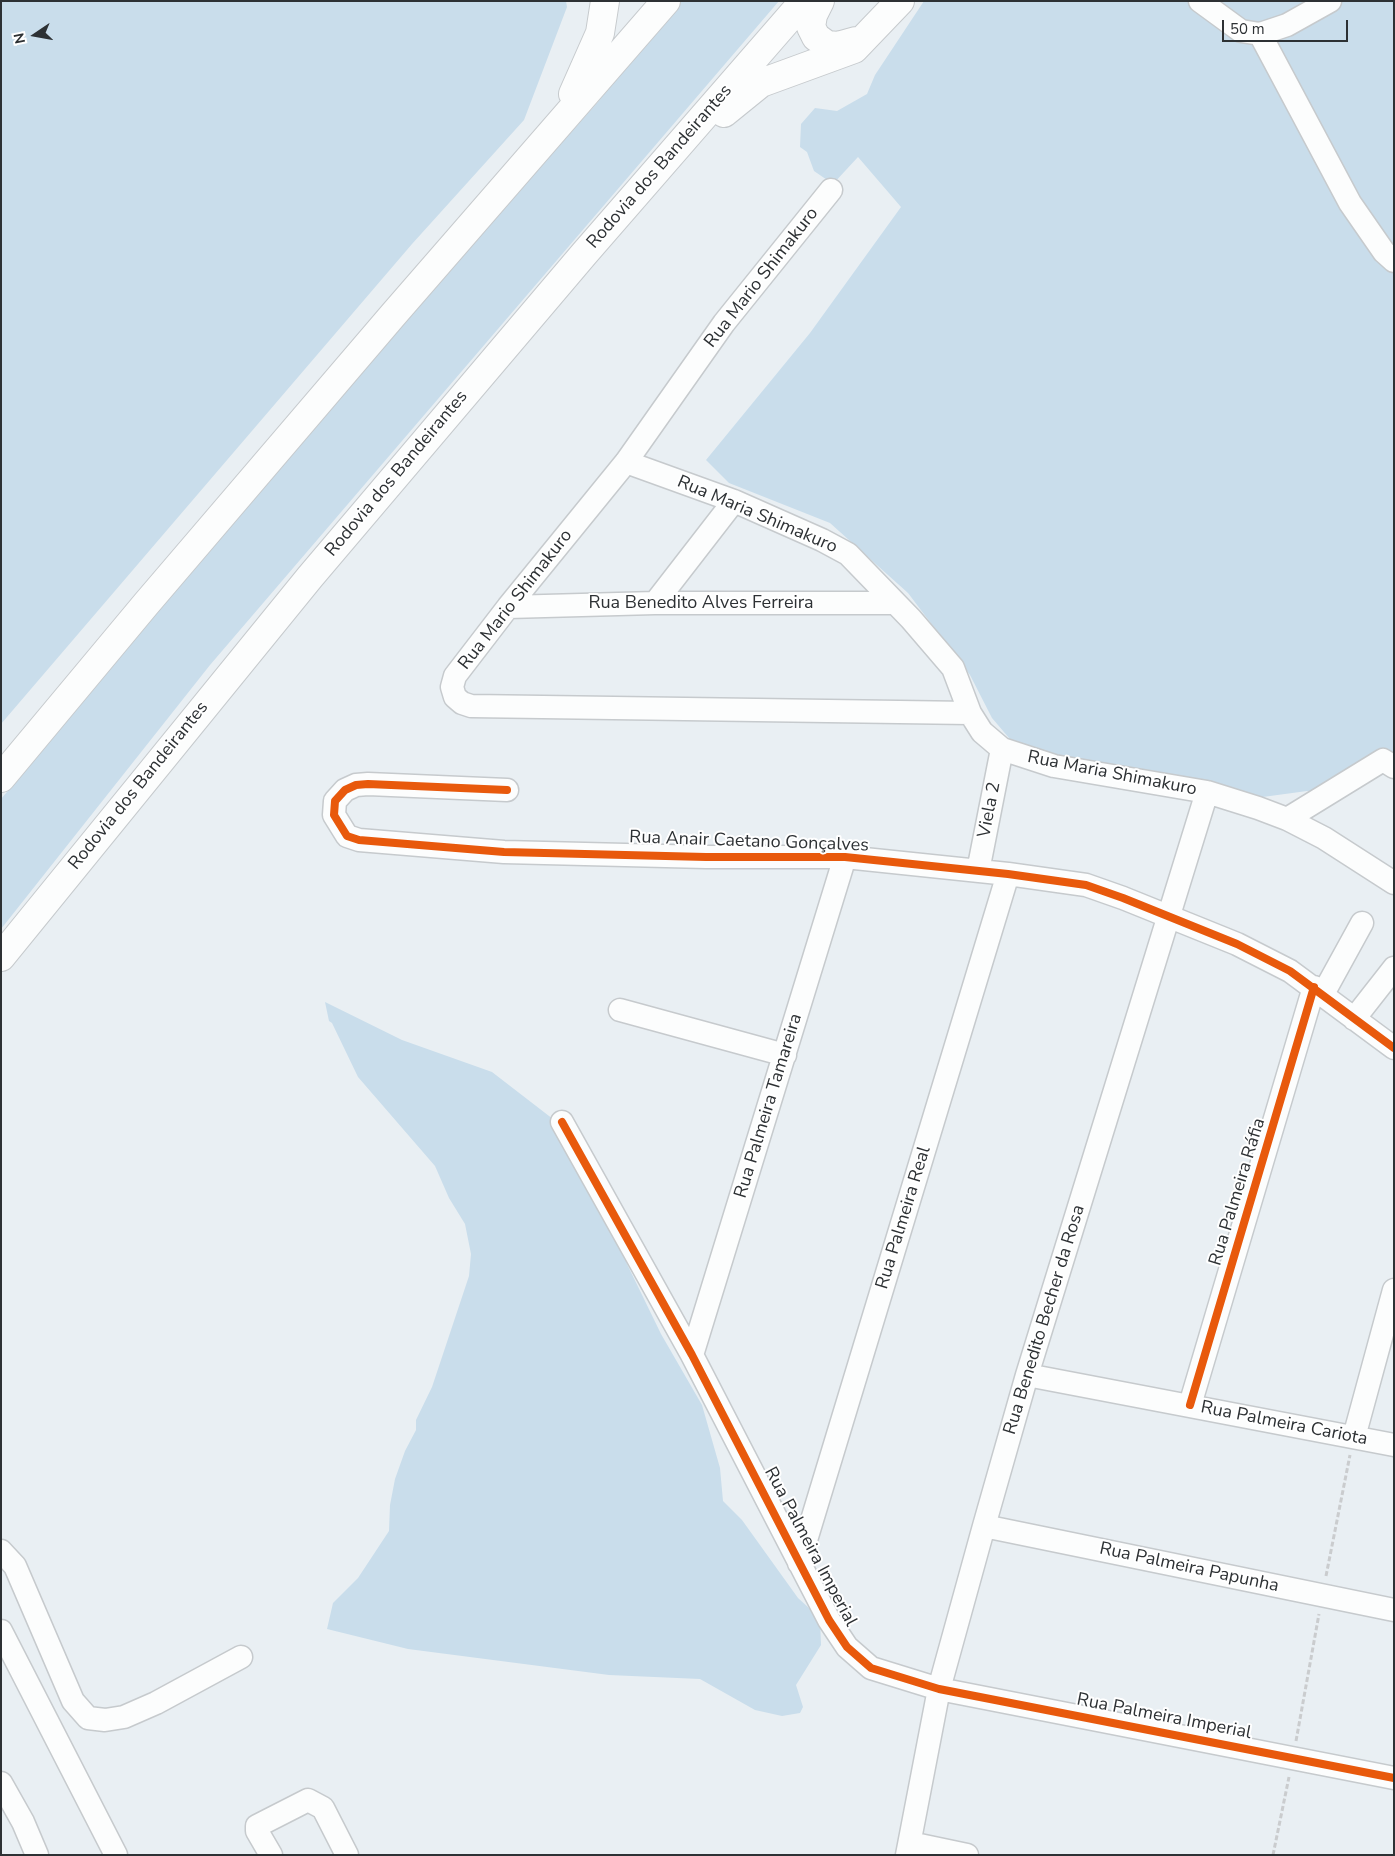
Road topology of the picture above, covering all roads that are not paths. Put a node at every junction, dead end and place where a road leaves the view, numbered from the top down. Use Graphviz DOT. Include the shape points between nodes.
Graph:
graph roads {
  1 [pos="605,1"];
  2 [pos="666,1"];
  3 [pos="804,1"];
  4 [pos="820,1"];
  5 [pos="900,1"];
  6 [pos="1200,1"];
  7 [pos="1330,1"];
  8 [pos="871,34"];
  9 [pos="1260,34"];
  10 [pos="552,131"];
  11 [pos="831,190"];
  12 [pos="630,200"];
  13 [pos="1394,261"];
  14 [pos="626,462"];
  15 [pos="734,501"];
  16 [pos="894,603"];
  17 [pos="655,604"];
  18 [pos="508,607"];
  19 [pos="970,713"];
  20 [pos="1002,749"];
  21 [pos="1390,758"];
  22 [pos="1,778"];
  23 [pos="508,790"];
  24 [pos="1207,792"];
  25 [pos="1287,818"];
  26 [pos="845,857"];
  27 [pos="978,871"];
  28 [pos="1008,874"];
  29 [pos="1394,883"];
  30 [pos="1167,917"];
  31 [pos="1362,923"];
  32 [pos="1,957"];
  33 [pos="1394,968"];
  34 [pos="1318,991"];
  35 [pos="620,1010"];
  36 [pos="1354,1019"];
  37 [pos="1394,1048"];
  38 [pos="785,1055"];
  39 [pos="562,1122"];
  40 [pos="1394,1290"];
  41 [pos="692,1355"];
  42 [pos="1027,1375"];
  43 [pos="1190,1405"];
  44 [pos="1354,1437"];
  45 [pos="1394,1445"];
  46 [pos="984,1526"];
  47 [pos="1,1551"];
  48 [pos="799,1563"];
  49 [pos="1394,1610"];
  50 [pos="1,1631"];
  51 [pos="241,1657"];
  52 [pos="939,1689"];
  53 [pos="1394,1778"];
  54 [pos="1,1783"];
  55 [pos="908,1849"];
  56 [pos="37,1855"];
  57 [pos="116,1855"];
  58 [pos="271,1855"];
  59 [pos="347,1855"];
  60 [pos="967,1855"];
  1 -- 10 [label="highway" via="595,46"];
  2 -- 10 [label="highway"];
  3 -- 12 [label="highway, Rodovia dos Bandeirantes"];
  4 -- 8 [label="highway" via="811,27 816,37 827,45 838,46"];
  5 -- 8 [label="highway"];
  6 -- 9 [label="street" via="1241,30"];
  7 -- 9 [label="street" via="1287,26"];
  8 -- 12 [label="highway" via="854,49 761,83"];
  9 -- 13 [label="street" via="1350,203 1384,252"];
  10 -- 22 [label="highway" via="190,552"];
  11 -- 14 [label="street, Rua Mario Shimakuro" via="724,323"];
  12 -- 32 [label="highway, Rodovia dos Bandeirantes" via="310,577"];
  14 -- 15 [label="street, Rua Maria Shimakuro"];
  14 -- 18 [label="street, Rua Mario Shimakuro"];
  15 -- 16 [label="street, Rua Maria Shimakuro" via="848,554"];
  15 -- 17 [label="street"];
  16 -- 17 [label="street, Rua Benedito Alves Ferreira"];
  16 -- 19 [label="street, Rua Maria Shimakuro" via="953,668"];
  17 -- 18 [label="street, Rua Benedito Alves Ferreira"];
  18 -- 19 [label="street, Rua Mario Shimakuro" via="455,676 452,687 455,697 462,703 471,706"];
  19 -- 20 [label="street, Rua Maria Shimakuro" via="982,732"];
  20 -- 24 [label="street, Rua Maria Shimakuro" via="1054,766"];
  20 -- 27 [label="street, Viela 2"];
  21 -- 25 [label="street"];
  23 -- 26 [label="street, Rua Anair Caetano Gonçalves" via="356,785 345,790 335,801 334,816 347,836 359,840 504,852"];
  24 -- 25 [label="street, Rua Maria Shimakuro"];
  24 -- 30 [label="street, Rua Benedito Becher da Rosa"];
  25 -- 29 [label="street, Rua Maria Shimakuro"];
  26 -- 27 [label="street, Rua Anair Caetano Gonçalves"];
  26 -- 38 [label="street, Rua Palmeira Tamareira"];
  27 -- 28 [label="street, Rua Anair Caetano Gonçalves"];
  28 -- 30 [label="street, Rua Anair Caetano Gonçalves" via="1086,885"];
  28 -- 48 [label="street, Rua Palmeira Real"];
  30 -- 34 [label="street, Rua Anair Caetano Gonçalves" via="1237,944 1290,971"];
  30 -- 42 [label="street, Rua Benedito Becher da Rosa"];
  31 -- 34 [label="street, Rua Palmeira Ráfia"];
  33 -- 36 [label="street"];
  34 -- 36 [label="street, Rua Anair Caetano Gonçalves"];
  34 -- 43 [label="street, Rua Palmeira Ráfia"];
  35 -- 38 [label="street"];
  36 -- 37 [label="street, Rua Anair Caetano Gonçalves"];
  38 -- 41 [label="street, Rua Palmeira Tamareira"];
  39 -- 41 [label="street, Rua Palmeira Imperial"];
  40 -- 44 [label="street"];
  41 -- 48 [label="street, Rua Palmeira Imperial"];
  42 -- 43 [label="street, Rua Palmeira Cariota"];
  42 -- 46 [label="street, Rua Benedito Becher da Rosa"];
  43 -- 44 [label="street, Rua Palmeira Cariota"];
  44 -- 45 [label="street, Rua Palmeira Cariota"];
  46 -- 49 [label="street, Rua Palmeira Papunha"];
  46 -- 52 [label="street, Rua Benedito Becher da Rosa"];
  47 -- 51 [label="street" via="15,1566 73,1701 88,1718 106,1720 124,1716 156,1703"];
  48 -- 52 [label="street, Rua Palmeira Imperial" via="847,1647 871,1668"];
  50 -- 57 [label="street"];
  52 -- 53 [label="street, Rua Palmeira Imperial"];
  52 -- 55 [label="street, Rua Benedito Becher da Rosa"];
  54 -- 56 [label="street"];
  55 -- 60 [label="street"];
  58 -- 59 [label="street" via="257,1826 308,1800 323,1808"];
}
